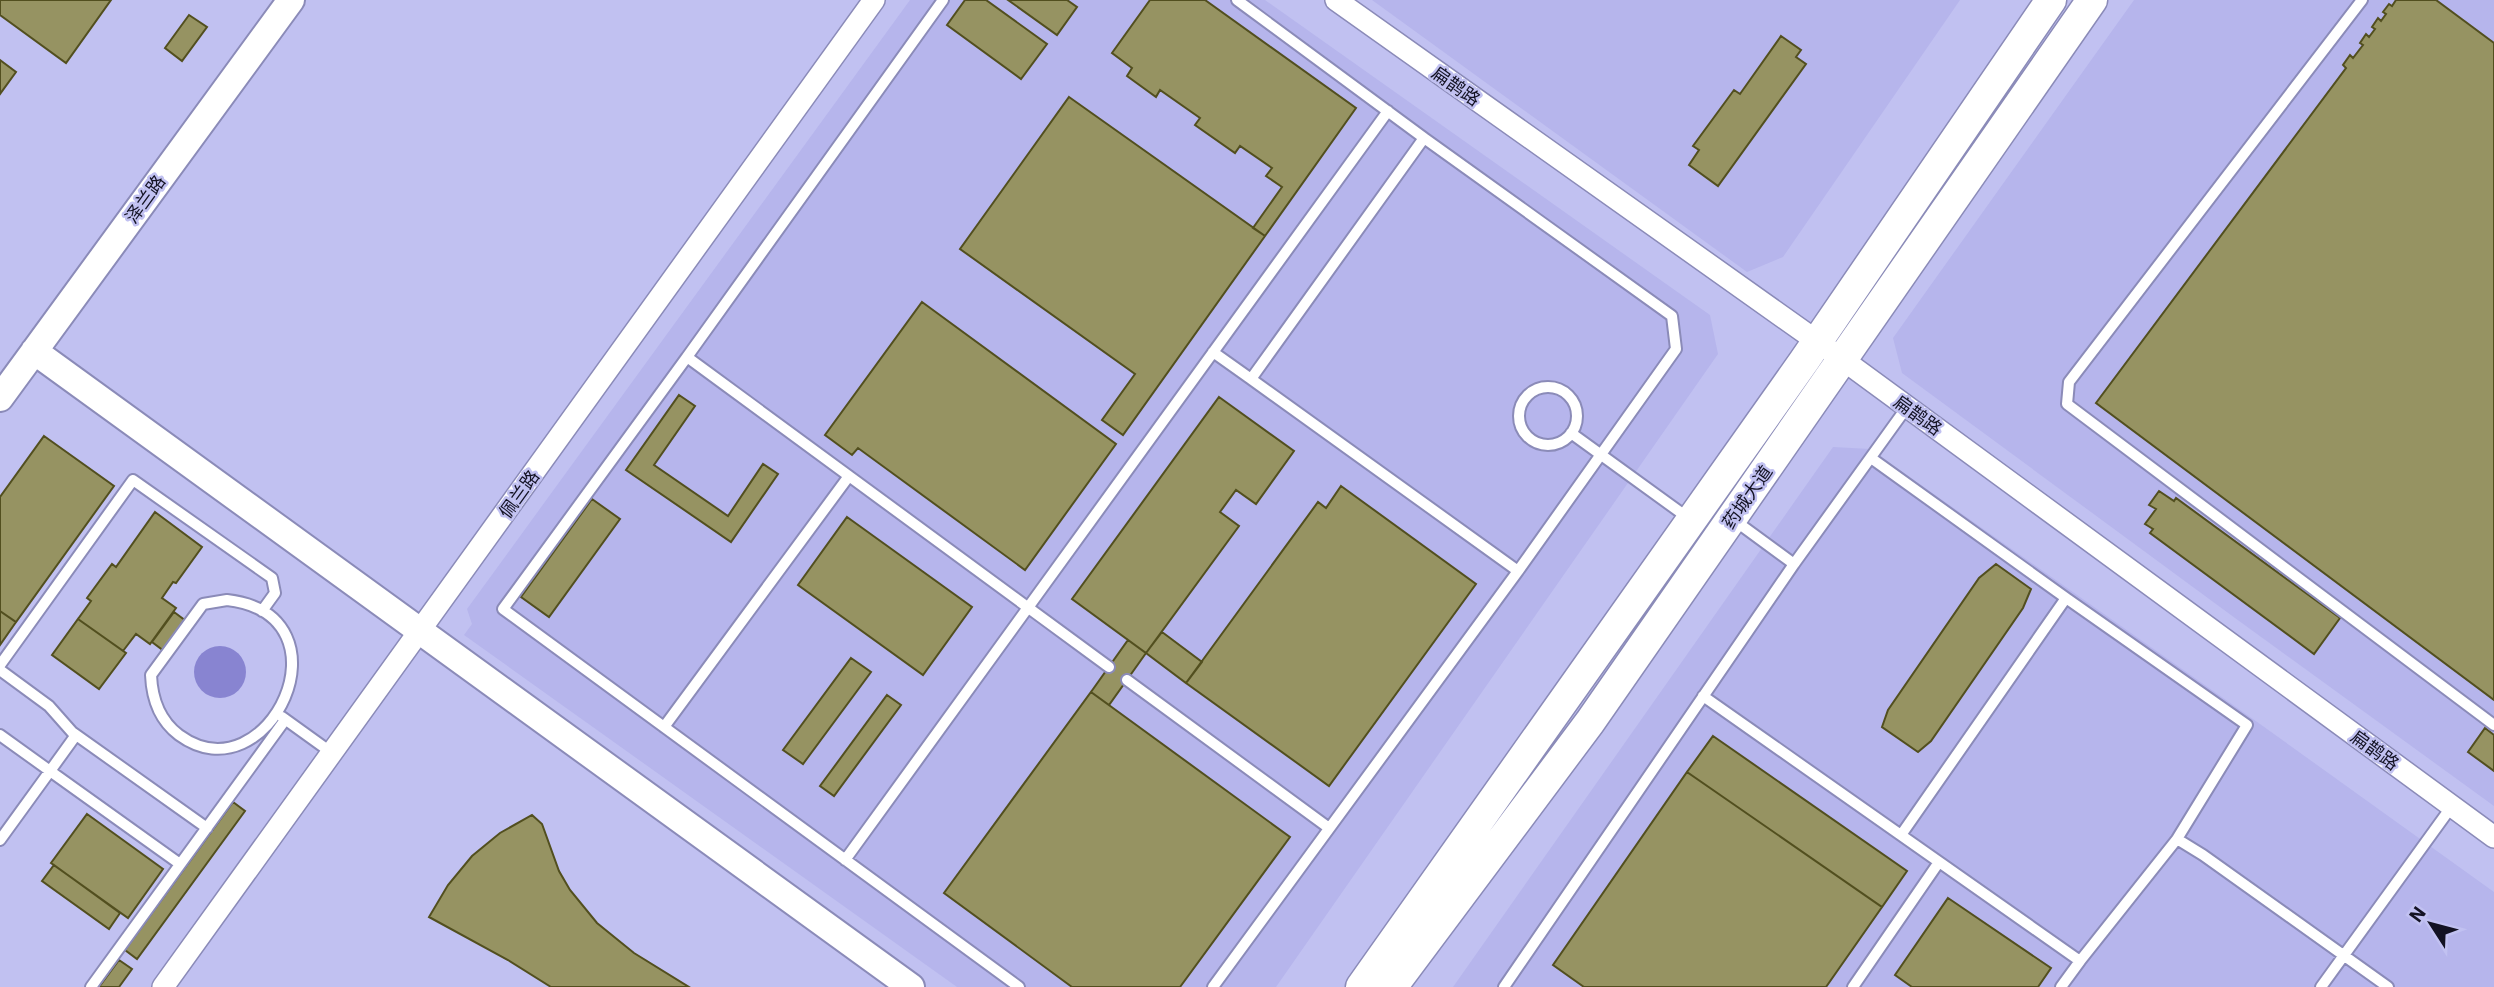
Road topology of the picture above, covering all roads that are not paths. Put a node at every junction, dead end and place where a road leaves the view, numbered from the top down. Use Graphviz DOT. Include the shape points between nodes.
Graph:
graph roads {
  1 [pos="290,0"];
  2 [pos="874,0"];
  3 [pos="943,0"];
  4 [pos="1237,0"];
  5 [pos="1336,0"];
  6 [pos="2050,0"];
  7 [pos="2092,0"];
  8 [pos="2362,0"];
  9 [pos="1388,111"];
  10 [pos="1424,138"];
  11 [pos="1816,342"];
  12 [pos="34,351"];
  13 [pos="1213,352"];
  14 [pos="687,358"];
  15 [pos="1842,359"];
  16 [pos="1251,379"];
  17 [pos="0,398"];
  18 [pos="1908,407"];
  19 [pos="1571,433"];
  20 [pos="1599,454"];
  21 [pos="1871,458"];
  22 [pos="849,476"];
  23 [pos="1731,519"];
  24 [pos="1692,520"];
  25 [pos="1794,564"];
  26 [pos="1518,571"];
  27 [pos="2066,598"];
  28 [pos="1028,607"];
  29 [pos="262,611"];
  30 [pos="420,631"];
  31 [pos="0,667"];
  32 [pos="1109,667"];
  33 [pos="1127,680"];
  34 [pos="1703,696"];
  35 [pos="281,717"];
  36 [pos="2494,725"];
  37 [pos="664,727"];
  38 [pos="0,735"];
  39 [pos="76,735"];
  40 [pos="332,753"];
  41 [pos="50,771"];
  42 [pos="2452,806"];
  43 [pos="207,828"];
  44 [pos="1329,828"];
  45 [pos="1901,835"];
  46 [pos="2494,837"];
  47 [pos="2177,839"];
  48 [pos="0,840"];
  49 [pos="845,859"];
  50 [pos="1939,862"];
  51 [pos="180,864"];
  52 [pos="2343,955"];
  53 [pos="2080,961"];
  54 [pos="1510,985"];
  55 [pos="91,987"];
  56 [pos="163,987"];
  57 [pos="911,987"];
  58 [pos="1019,987"];
  59 [pos="1213,987"];
  60 [pos="1361,987"];
  61 [pos="1392,987"];
  62 [pos="1853,987"];
  63 [pos="2061,987"];
  64 [pos="2321,987"];
  65 [pos="2388,987"];
  1 -- 12 [label="street, 泽兰路"];
  2 -- 30 [label="street, 佩兰路"];
  3 -- 14 [label="lane"];
  4 -- 9 [label="lane"];
  5 -- 11 [label="street, 扁鹊路"];
  6 -- 11 [label="main road, 药城大道"];
  7 -- 15 [label="main road, 药城大道"];
  8 -- 36 [label="lane" via="2069,382 2067,404"];
  9 -- 10 [label="lane"];
  9 -- 13 [label="lane"];
  10 -- 16 [label="lane"];
  10 -- 20 [label="lane" via="1672,316 1676,349"];
  11 -- 15 [label="street, 扁鹊路"];
  11 -- 24 [label="main road, 药城大道"];
  12 -- 17 [label="street, 泽兰路"];
  12 -- 30 [label="street"];
  13 -- 16 [label="lane"];
  13 -- 28 [label="lane"];
  14 -- 22 [label="lane"];
  14 -- 37 [label="lane" via="503,609"];
  15 -- 18 [label="street, 扁鹊路"];
  15 -- 23 [label="main road, 药城大道"];
  16 -- 26 [label="lane"];
  18 -- 21 [label="lane"];
  18 -- 42 [label="street, 扁鹊路"];
  19 -- 19 [label="lane" via="1577,416 1565,393 1548,387 1524,399 1519,416 1531,440 1556,444"];
  19 -- 20 [label="lane"];
  20 -- 24 [label="lane"];
  20 -- 26 [label="lane"];
  21 -- 25 [label="lane"];
  21 -- 27 [label="lane"];
  22 -- 28 [label="lane"];
  22 -- 37 [label="lane"];
  23 -- 25 [label="lane"];
  23 -- 61 [label="main road, 药城大道" via="1590,722"];
  24 -- 60 [label="main road, 药城大道"];
  25 -- 34 [label="lane"];
  26 -- 44 [label="lane"];
  27 -- 45 [label="lane"];
  27 -- 47 [label="lane" via="2247,725"];
  28 -- 32 [label="lane"];
  28 -- 49 [label="lane"];
  29 -- 31 [label="lane" via="275,593 272,578 133,480"];
  29 -- 35 [label="lane" via="287,640 293,665"];
  29 -- 35 [label="lane" via="240,601 203,604 151,675 151,687 158,711 173,731 209,747 248,741"];
  30 -- 40 [label="street, 佩兰路"];
  30 -- 57 [label="street"];
  31 -- 39 [label="lane" via="49,706"];
  33 -- 44 [label="lane"];
  34 -- 45 [label="lane"];
  34 -- 54 [label="lane"];
  35 -- 40 [label="lane"];
  35 -- 43 [label="lane"];
  37 -- 49 [label="lane"];
  38 -- 41 [label="lane"];
  39 -- 41 [label="lane"];
  39 -- 43 [label="lane"];
  40 -- 56 [label="street, 佩兰路"];
  41 -- 48 [label="lane"];
  41 -- 51 [label="lane"];
  42 -- 46 [label="street, 扁鹊路"];
  42 -- 52 [label="lane"];
  43 -- 51 [label="lane"];
  44 -- 59 [label="lane"];
  45 -- 50 [label="lane"];
  47 -- 52 [label="lane"];
  47 -- 53 [label="lane"];
  49 -- 58 [label="lane"];
  50 -- 53 [label="lane"];
  50 -- 62 [label="lane"];
  51 -- 55 [label="lane"];
  52 -- 64 [label="lane"];
  52 -- 65 [label="lane"];
  53 -- 63 [label="lane"];
}
